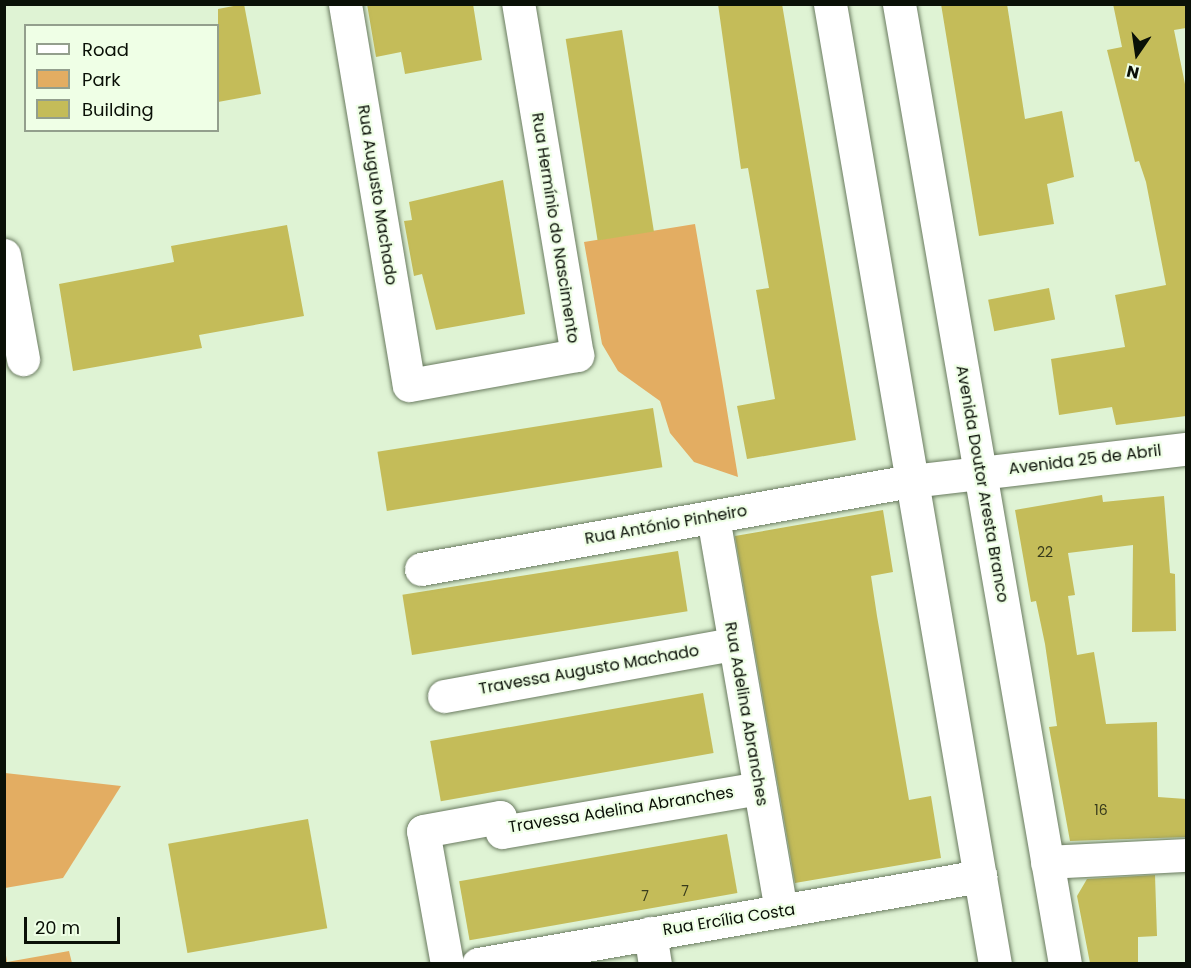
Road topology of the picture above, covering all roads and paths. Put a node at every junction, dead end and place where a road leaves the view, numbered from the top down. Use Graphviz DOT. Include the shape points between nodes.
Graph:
graph roads {
  1 [pos="345,4"];
  2 [pos="518,4"];
  3 [pos="830,4"];
  4 [pos="899,4"];
  5 [pos="4,255"];
  6 [pos="23,359"];
  7 [pos="409,385"];
  8 [pos="1186,448"];
  9 [pos="981,473"];
  10 [pos="912,481"];
  11 [pos="713,517"];
  12 [pos="421,569"];
  13 [pos="734,644"];
  14 [pos="444,696"];
  15 [pos="759,788"];
  16 [pos="1186,855"];
  17 [pos="1047,862"];
  18 [pos="980,876"];
  19 [pos="781,911"];
  20 [pos="653,948"];
  21 [pos="447,963"];
  22 [pos="478,963"];
  23 [pos="995,963"];
  24 [pos="1065,963"];
  1 -- 7 [label="street, Rua Augusto Machado"];
  2 -- 7 [label="street, Rua Hermínio do Nascimento" via="577,355"];
  3 -- 10 [label="street"];
  4 -- 9 [label="street, Avenida Doutor Aresta Branco"];
  5 -- 6 [label="street"];
  8 -- 9 [label="street, Avenida 25 de Abril"];
  9 -- 10 [label="street, Avenida 25 de Abril"];
  9 -- 17 [label="street, Avenida Doutor Aresta Branco"];
  10 -- 11 [label="street, Rua António Pinheiro"];
  10 -- 18 [label="street"];
  11 -- 12 [label="street, Rua António Pinheiro"];
  11 -- 13 [label="street, Rua Adelina Abranches"];
  13 -- 14 [label="street, Travessa Augusto Machado"];
  13 -- 15 [label="street, Rua Adelina Abranches"];
  15 -- 19 [label="street, Rua Adelina Abranches"];
  15 -- 21 [label="street, Travessa Adelina Abranches" via="502,832 500,817 423,831"];
  16 -- 17 [label="street"];
  17 -- 24 [label="street, Avenida Doutor Aresta Branco"];
  18 -- 19 [label="street, Rua Ercília Costa"];
  18 -- 23 [label="street"];
  19 -- 20 [label="street, Rua Ercília Costa"];
  20 -- 22 [label="street, Rua Ercília Costa"];
}
